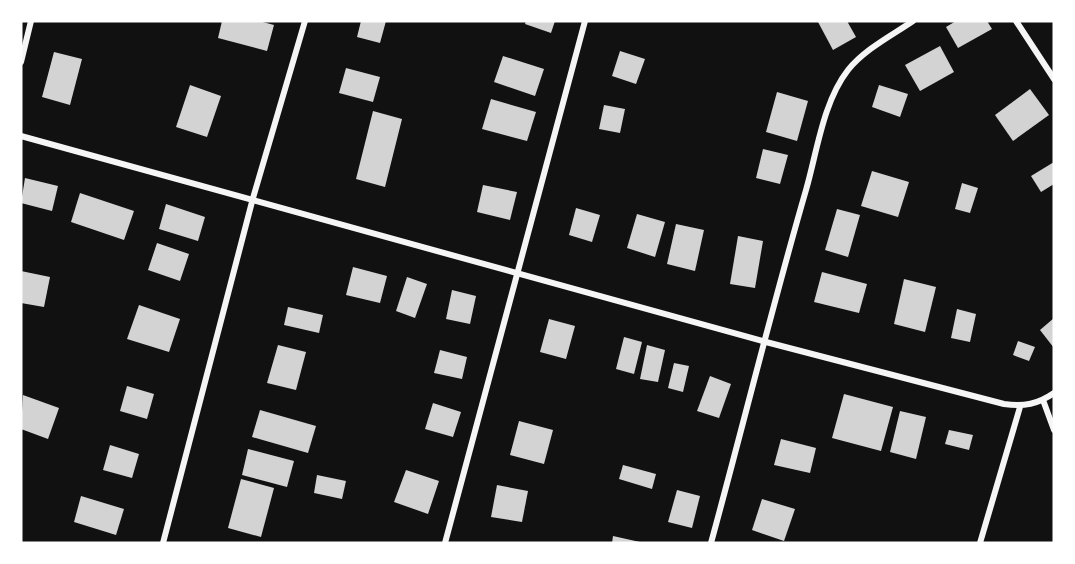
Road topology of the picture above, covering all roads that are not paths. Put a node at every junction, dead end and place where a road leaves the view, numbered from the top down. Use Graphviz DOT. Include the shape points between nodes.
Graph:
graph roads {
  1 [pos="31,21"];
  2 [pos="305,21"];
  3 [pos="585,21"];
  4 [pos="913,21"];
  5 [pos="1016,21"];
  6 [pos="21,62"];
  7 [pos="1054,80"];
  8 [pos="21,136"];
  9 [pos="253,198"];
  10 [pos="517,273"];
  11 [pos="766,342"];
  12 [pos="1054,393"];
  13 [pos="1042,400"];
  14 [pos="1020,407"];
  15 [pos="1054,430"];
  16 [pos="163,543"];
  17 [pos="445,543"];
  18 [pos="711,543"];
  19 [pos="980,543"];
  1 -- 6 [label="street"];
  2 -- 9 [label="street"];
  3 -- 10 [label="street"];
  4 -- 11 [label="street" via="864,53 847,71 831,105 779,283"];
  5 -- 7 [label="street"];
  8 -- 9 [label="street"];
  9 -- 10 [label="street"];
  9 -- 16 [label="street"];
  10 -- 11 [label="street"];
  10 -- 17 [label="street"];
  11 -- 14 [label="street"];
  11 -- 18 [label="street"];
  12 -- 13 [label="street"];
  13 -- 14 [label="street"];
  13 -- 15 [label="street"];
  14 -- 19 [label="street"];
}
